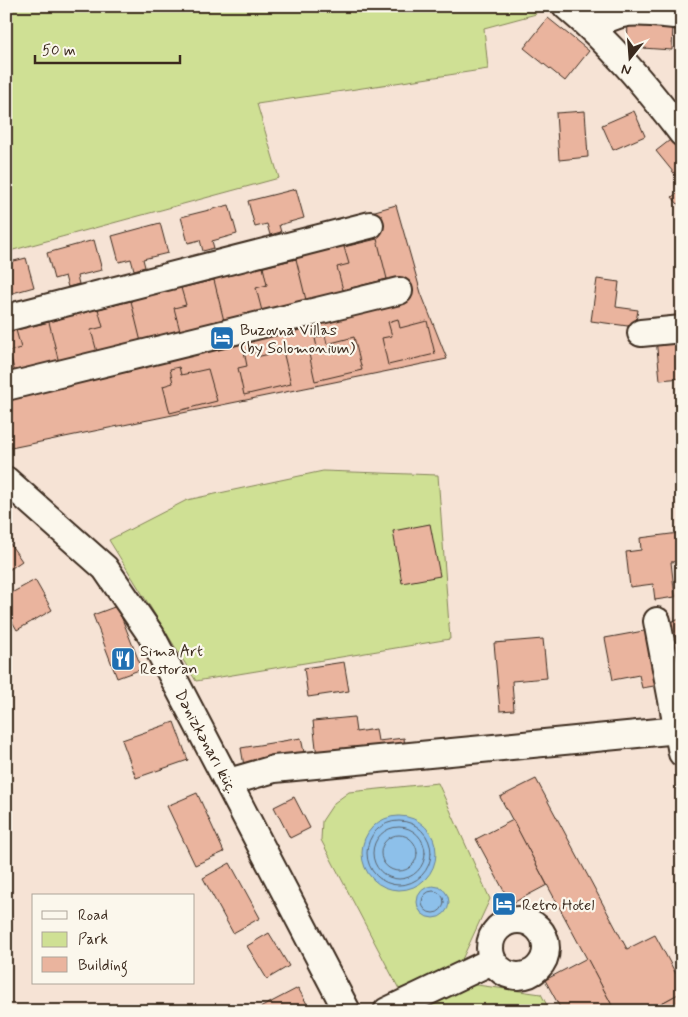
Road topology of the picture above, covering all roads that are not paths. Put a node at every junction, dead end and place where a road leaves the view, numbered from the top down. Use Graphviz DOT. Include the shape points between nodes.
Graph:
graph roads {
  1 [pos="566,6"];
  2 [pos="682,16"];
  3 [pos="593,30"];
  4 [pos="682,133"];
  5 [pos="370,224"];
  6 [pos="399,290"];
  7 [pos="6,318"];
  8 [pos="682,329"];
  9 [pos="642,333"];
  10 [pos="6,387"];
  11 [pos="6,480"];
  12 [pos="657,621"];
  13 [pos="680,742"];
  14 [pos="229,782"];
  15 [pos="492,961"];
  16 [pos="348,1011"];
  17 [pos="387,1011"];
  1 -- 3 [label="street"];
  2 -- 3 [label="street" via="614,14"];
  3 -- 4 [label="street" via="636,74"];
  5 -- 7 [label="street"];
  6 -- 10 [label="street"];
  8 -- 9 [label="street"];
  11 -- 14 [label="street, Dənizkənarı küç." via="96,558 122,590 151,635"];
  12 -- 13 [label="street"];
  13 -- 14 [label="street" via="274,769"];
  14 -- 16 [label="street, Dənizkənarı küç."];
  15 -- 17 [label="street"];
}
